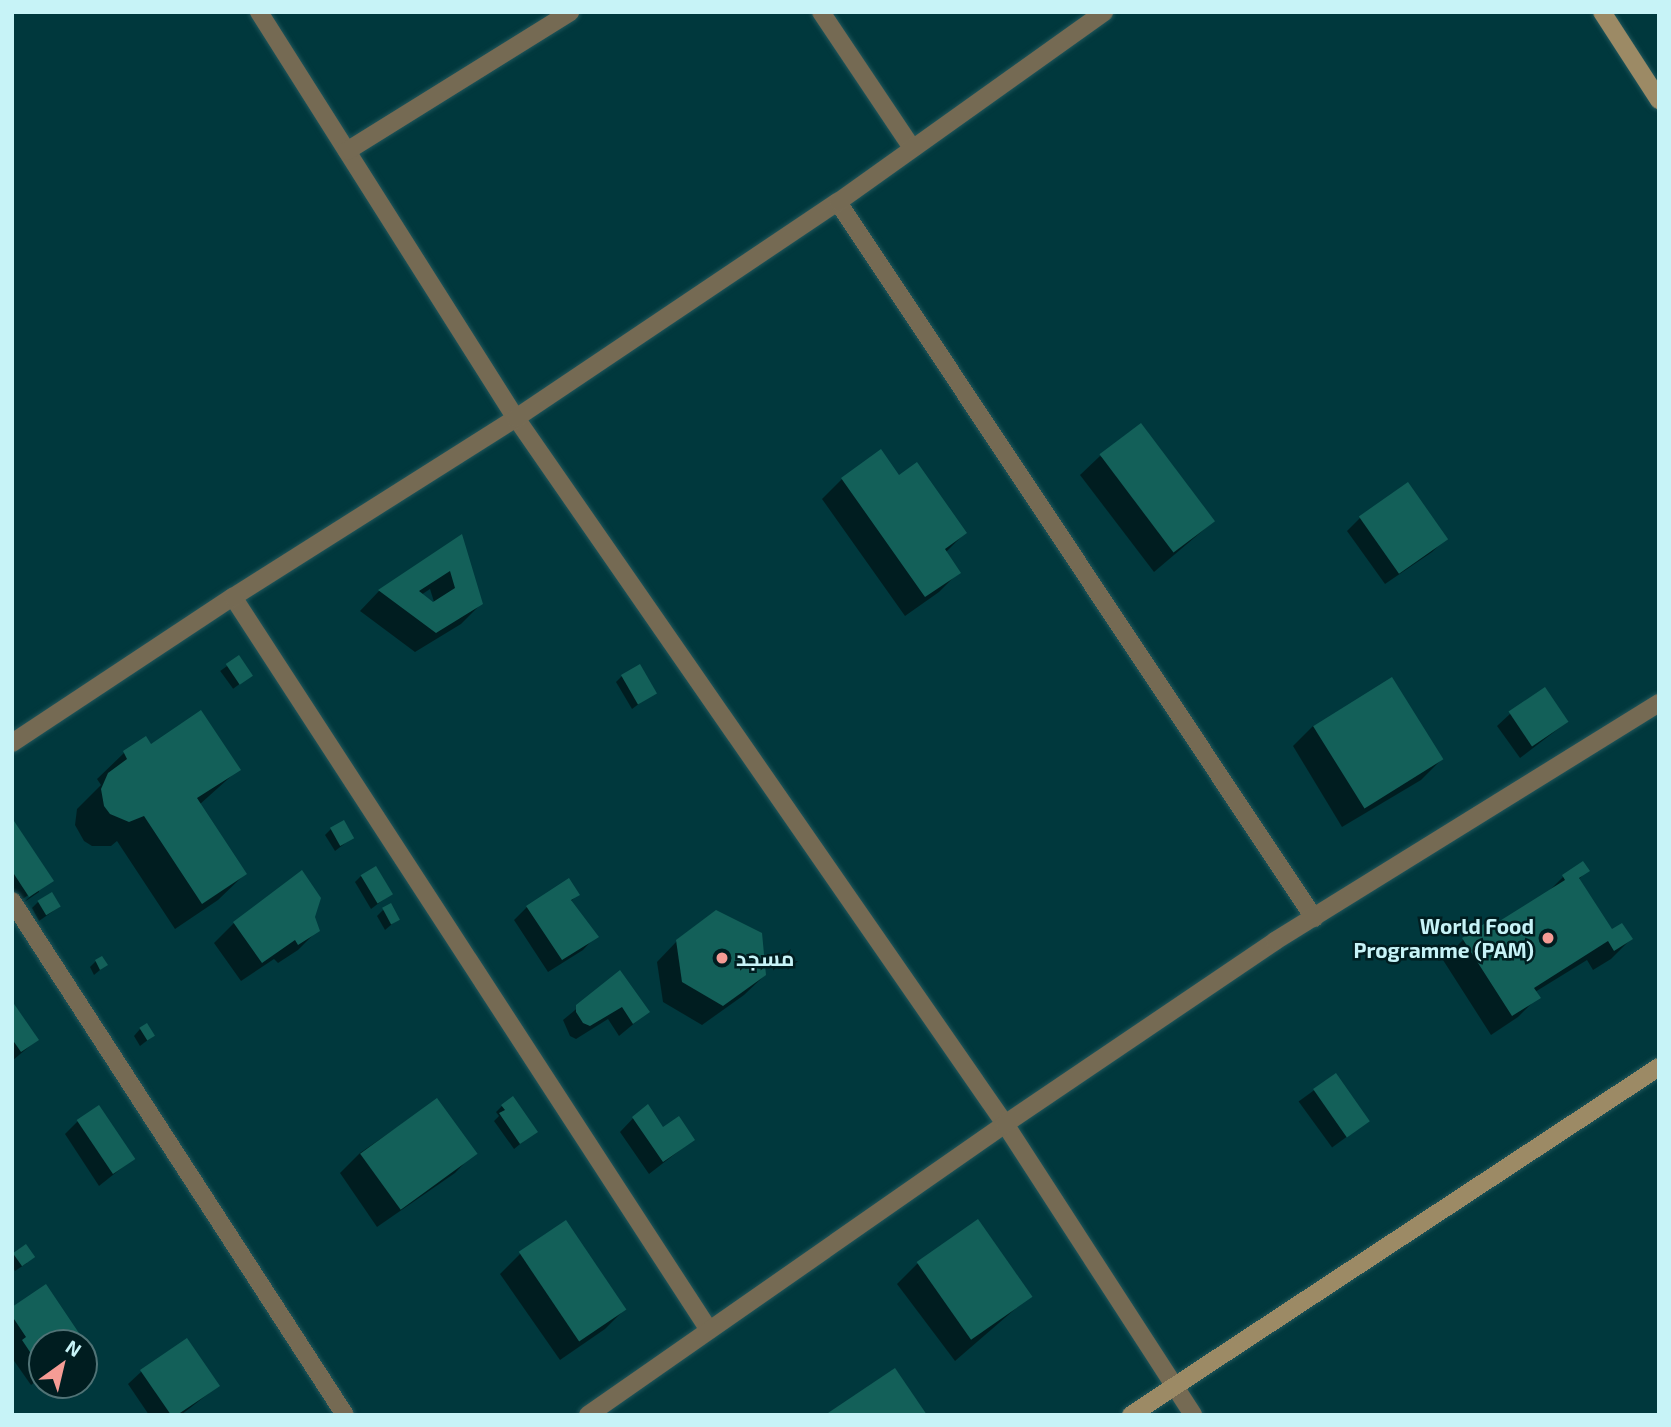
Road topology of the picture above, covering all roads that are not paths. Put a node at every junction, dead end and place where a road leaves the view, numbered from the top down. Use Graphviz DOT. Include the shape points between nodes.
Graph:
graph roads {
  1 [pos="259,12"];
  2 [pos="570,12"];
  3 [pos="821,12"];
  4 [pos="1104,12"];
  5 [pos="1602,12"];
  6 [pos="1659,100"];
  7 [pos="912,148"];
  8 [pos="347,151"];
  9 [pos="838,202"];
  10 [pos="516,418"];
  11 [pos="233,597"];
  12 [pos="1659,702"];
  13 [pos="12,743"];
  14 [pos="12,901"];
  15 [pos="1314,918"];
  16 [pos="1659,1067"];
  17 [pos="1005,1124"];
  18 [pos="709,1330"];
  19 [pos="1174,1385"];
  20 [pos="345,1415"];
  21 [pos="588,1415"];
  22 [pos="1131,1415"];
  23 [pos="1193,1415"];
  1 -- 8 [label="street"];
  2 -- 8 [label="street"];
  3 -- 7 [label="street"];
  4 -- 7 [label="street"];
  5 -- 6 [label="street"];
  7 -- 9 [label="street"];
  8 -- 10 [label="street"];
  9 -- 10 [label="street"];
  9 -- 15 [label="street"];
  10 -- 11 [label="street"];
  10 -- 17 [label="street"];
  11 -- 13 [label="street"];
  11 -- 18 [label="street"];
  12 -- 15 [label="street"];
  14 -- 20 [label="street"];
  15 -- 17 [label="street"];
  16 -- 19 [label="street"];
  17 -- 18 [label="street"];
  17 -- 19 [label="street"];
  18 -- 21 [label="street"];
  19 -- 22 [label="street"];
  19 -- 23 [label="street"];
}
